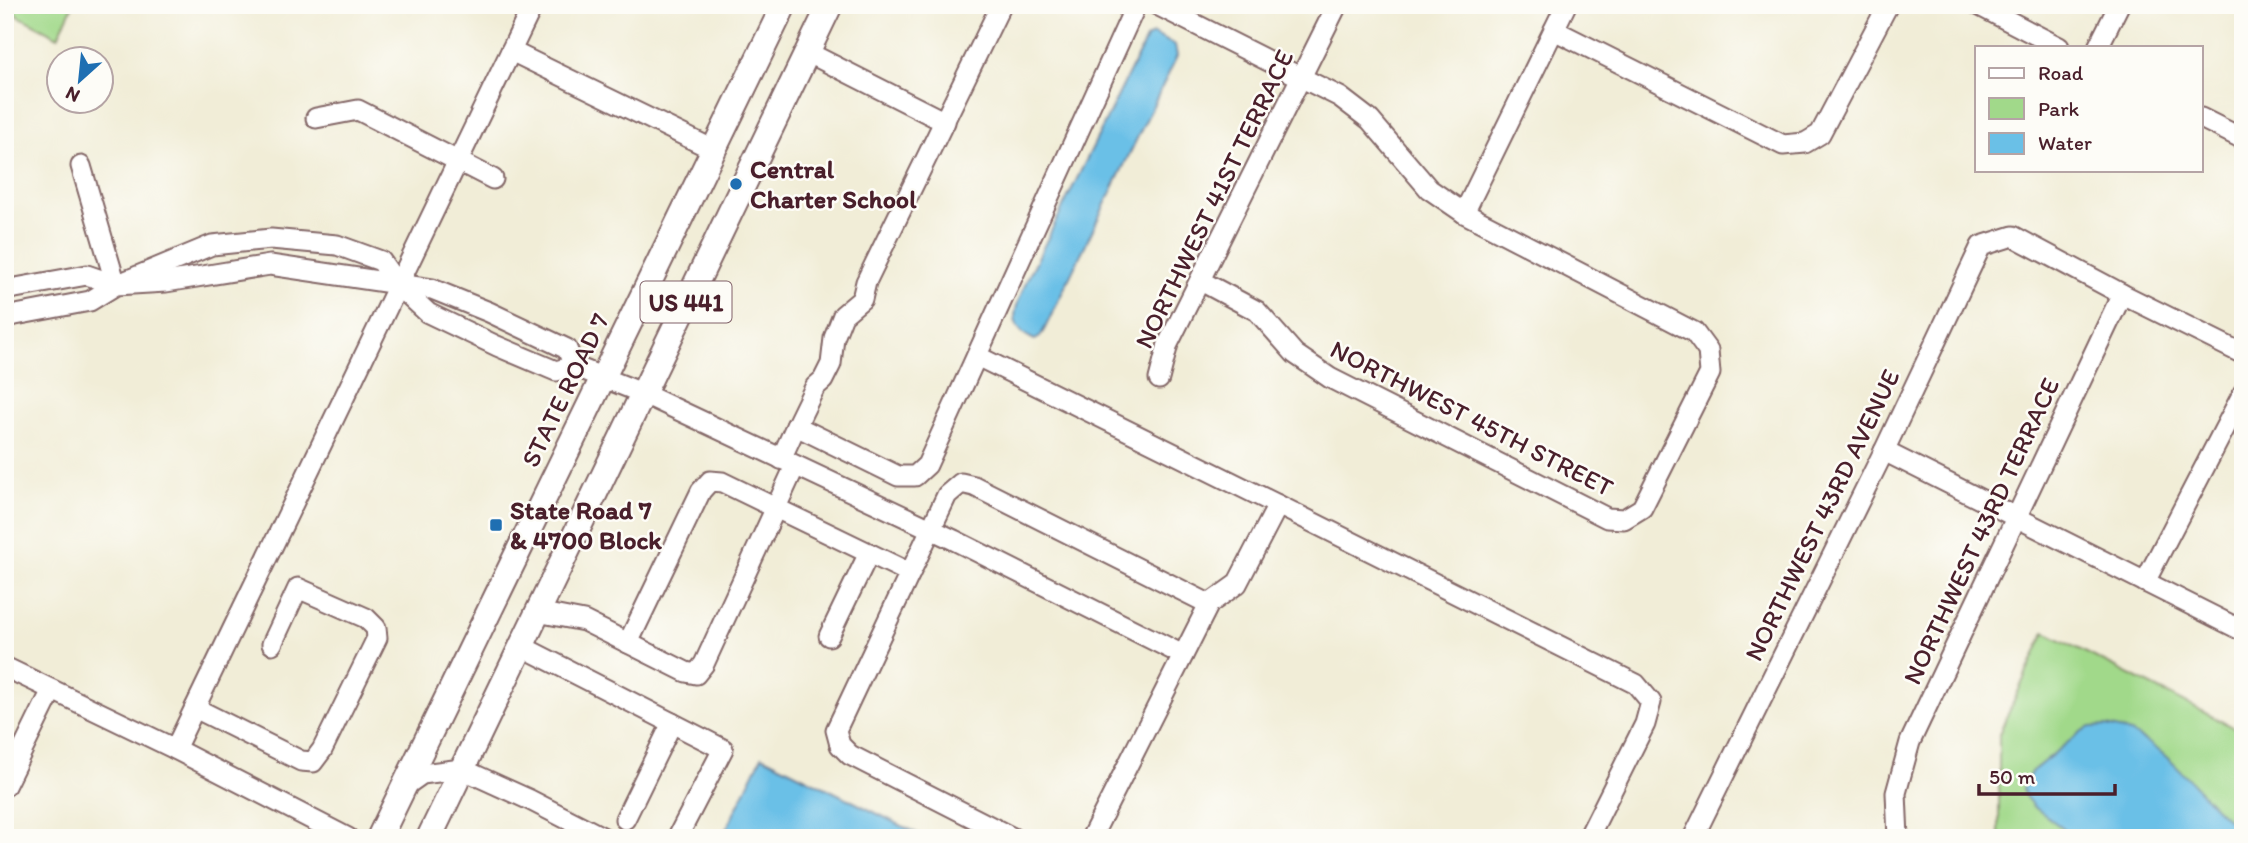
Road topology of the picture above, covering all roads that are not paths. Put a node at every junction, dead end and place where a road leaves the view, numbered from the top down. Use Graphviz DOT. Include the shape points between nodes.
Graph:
graph roads {
  1 [pos="533,5"];
  2 [pos="784,5"];
  3 [pos="830,5"];
  4 [pos="1001,5"];
  5 [pos="1136,5"];
  6 [pos="1157,5"];
  7 [pos="1337,5"];
  8 [pos="1566,5"];
  9 [pos="1888,5"];
  10 [pos="1978,5"];
  11 [pos="2119,5"];
  12 [pos="1554,30"];
  13 [pos="2057,46"];
  14 [pos="2098,46"];
  15 [pos="511,51"];
  16 [pos="807,52"];
  17 [pos="1303,77"];
  18 [pos="316,118"];
  19 [pos="2202,118"];
  20 [pos="945,122"];
  21 [pos="2243,139"];
  22 [pos="714,150"];
  23 [pos="458,162"];
  24 [pos="81,166"];
  25 [pos="493,179"];
  26 [pos="1464,213"];
  27 [pos="1200,281"];
  28 [pos="116,285"];
  29 [pos="398,285"];
  30 [pos="5,292"];
  31 [pos="2123,294"];
  32 [pos="5,317"];
  33 [pos="2243,354"];
  34 [pos="976,356"];
  35 [pos="574,366"];
  36 [pos="605,377"];
  37 [pos="1159,379"];
  38 [pos="642,393"];
  39 [pos="2243,393"];
  40 [pos="796,426"];
  41 [pos="1884,451"];
  42 [pos="788,462"];
  43 [pos="1278,505"];
  44 [pos="776,508"];
  45 [pos="2016,517"];
  46 [pos="931,530"];
  47 [pos="869,553"];
  48 [pos="910,573"];
  49 [pos="2145,582"];
  50 [pos="1209,604"];
  51 [pos="537,612"];
  52 [pos="2243,631"];
  53 [pos="829,636"];
  54 [pos="628,643"];
  55 [pos="272,644"];
  56 [pos="521,646"];
  57 [pos="1183,655"];
  58 [pos="5,667"];
  59 [pos="52,690"];
  60 [pos="195,708"];
  61 [pos="672,723"];
  62 [pos="176,749"];
  63 [pos="462,769"];
  64 [pos="5,786"];
  65 [pos="405,786"];
  66 [pos="625,819"];
  67 [pos="436,836"];
  68 [pos="348,838"];
  69 [pos="379,838"];
  70 [pos="604,838"];
  71 [pos="677,838"];
  72 [pos="1013,838"];
  73 [pos="1091,838"];
  74 [pos="1588,838"];
  75 [pos="1693,838"];
  76 [pos="1898,838"];
  1 -- 15 [label="street"];
  2 -- 22 [label="main road, STATE ROAD 7 / US 441"];
  3 -- 16 [label="main road, US 441"];
  4 -- 20 [label="street"];
  5 -- 34 [label="street"];
  6 -- 17 [label="street"];
  7 -- 17 [label="street, NORTHWEST 41ST TERRACE"];
  8 -- 12 [label="street"];
  9 -- 12 [label="street" via="1820,134 1805,143 1783,145"];
  10 -- 13 [label="street"];
  11 -- 14 [label="street"];
  12 -- 26 [label="street"];
  15 -- 22 [label="street"];
  15 -- 23 [label="street"];
  16 -- 20 [label="street"];
  16 -- 38 [label="main road, US 441"];
  17 -- 26 [label="street" via="1370,120 1429,188"];
  17 -- 27 [label="street, NORTHWEST 41ST TERRACE"];
  18 -- 23 [label="street" via="358,110"];
  19 -- 21 [label="street"];
  20 -- 40 [label="street" via="866,282 835,310 822,333 815,387"];
  22 -- 36 [label="main road, STATE ROAD 7 / US 441"];
  23 -- 25 [label="street"];
  23 -- 29 [label="street"];
  24 -- 28 [label="street"];
  26 -- 27 [label="street, NORTHWEST 45TH STREET" via="1694,332 1708,351 1710,373 1692,410 1642,508 1624,519 1607,518 1330,378 1296,354 1257,311"];
  27 -- 37 [label="street, NORTHWEST 41ST TERRACE" via="1168,344"];
  28 -- 29 [label="street" via="270,265"];
  28 -- 29 [label="street" via="212,245 271,239 337,245 381,261"];
  28 -- 30 [label="street" via="87,275"];
  28 -- 32 [label="street" via="90,301"];
  29 -- 35 [label="street" via="428,313 497,346 556,371"];
  29 -- 35 [label="street" via="432,289 488,312 568,349"];
  29 -- 60 [label="street"];
  31 -- 33 [label="street"];
  31 -- 41 [label="street, NORTHWEST 43RD AVENUE" via="2013,236 1981,246"];
  31 -- 45 [label="street, NORTHWEST 43RD TERRACE"];
  34 -- 40 [label="street" via="927,465 915,476 898,476"];
  34 -- 43 [label="street"];
  35 -- 36 [label="street"];
  36 -- 38 [label="street"];
  36 -- 65 [label="main road, STATE ROAD 7 / US 441"];
  38 -- 42 [label="street"];
  38 -- 51 [label="main road, US 441"];
  39 -- 49 [label="street"];
  40 -- 42 [label="street"];
  41 -- 45 [label="street"];
  41 -- 75 [label="street, NORTHWEST 43RD AVENUE"];
  42 -- 44 [label="street"];
  42 -- 46 [label="street"];
  43 -- 50 [label="street" via="1237,584"];
  43 -- 74 [label="street" via="1636,684 1651,702 1645,723"];
  44 -- 47 [label="street"];
  44 -- 54 [label="street" via="722,482 710,481 701,491"];
  44 -- 54 [label="street" via="696,674"];
  45 -- 49 [label="street"];
  45 -- 76 [label="street, NORTHWEST 43RD TERRACE" via="1910,742 1896,793"];
  46 -- 48 [label="street"];
  46 -- 50 [label="street" via="947,495 961,483 974,486"];
  46 -- 57 [label="street"];
  47 -- 48 [label="street"];
  47 -- 53 [label="street"];
  48 -- 72 [label="street" via="836,730 840,745 850,755"];
  49 -- 52 [label="street"];
  50 -- 57 [label="street"];
  51 -- 54 [label="street" via="584,621"];
  51 -- 56 [label="main road, US 441"];
  55 -- 60 [label="street" via="298,589 366,618 376,628 377,638 313,762 301,761"];
  56 -- 61 [label="street"];
  56 -- 63 [label="main road, US 441"];
  57 -- 73 [label="street"];
  58 -- 59 [label="street"];
  59 -- 62 [label="street"];
  59 -- 64 [label="street"];
  60 -- 62 [label="street"];
  61 -- 66 [label="street"];
  61 -- 71 [label="street" via="723,749"];
  62 -- 68 [label="street"];
  63 -- 65 [label="street" via="422,774"];
  63 -- 67 [label="main road, US 441"];
  63 -- 70 [label="street"];
  65 -- 69 [label="main road, STATE ROAD 7 / US 441"];
}
